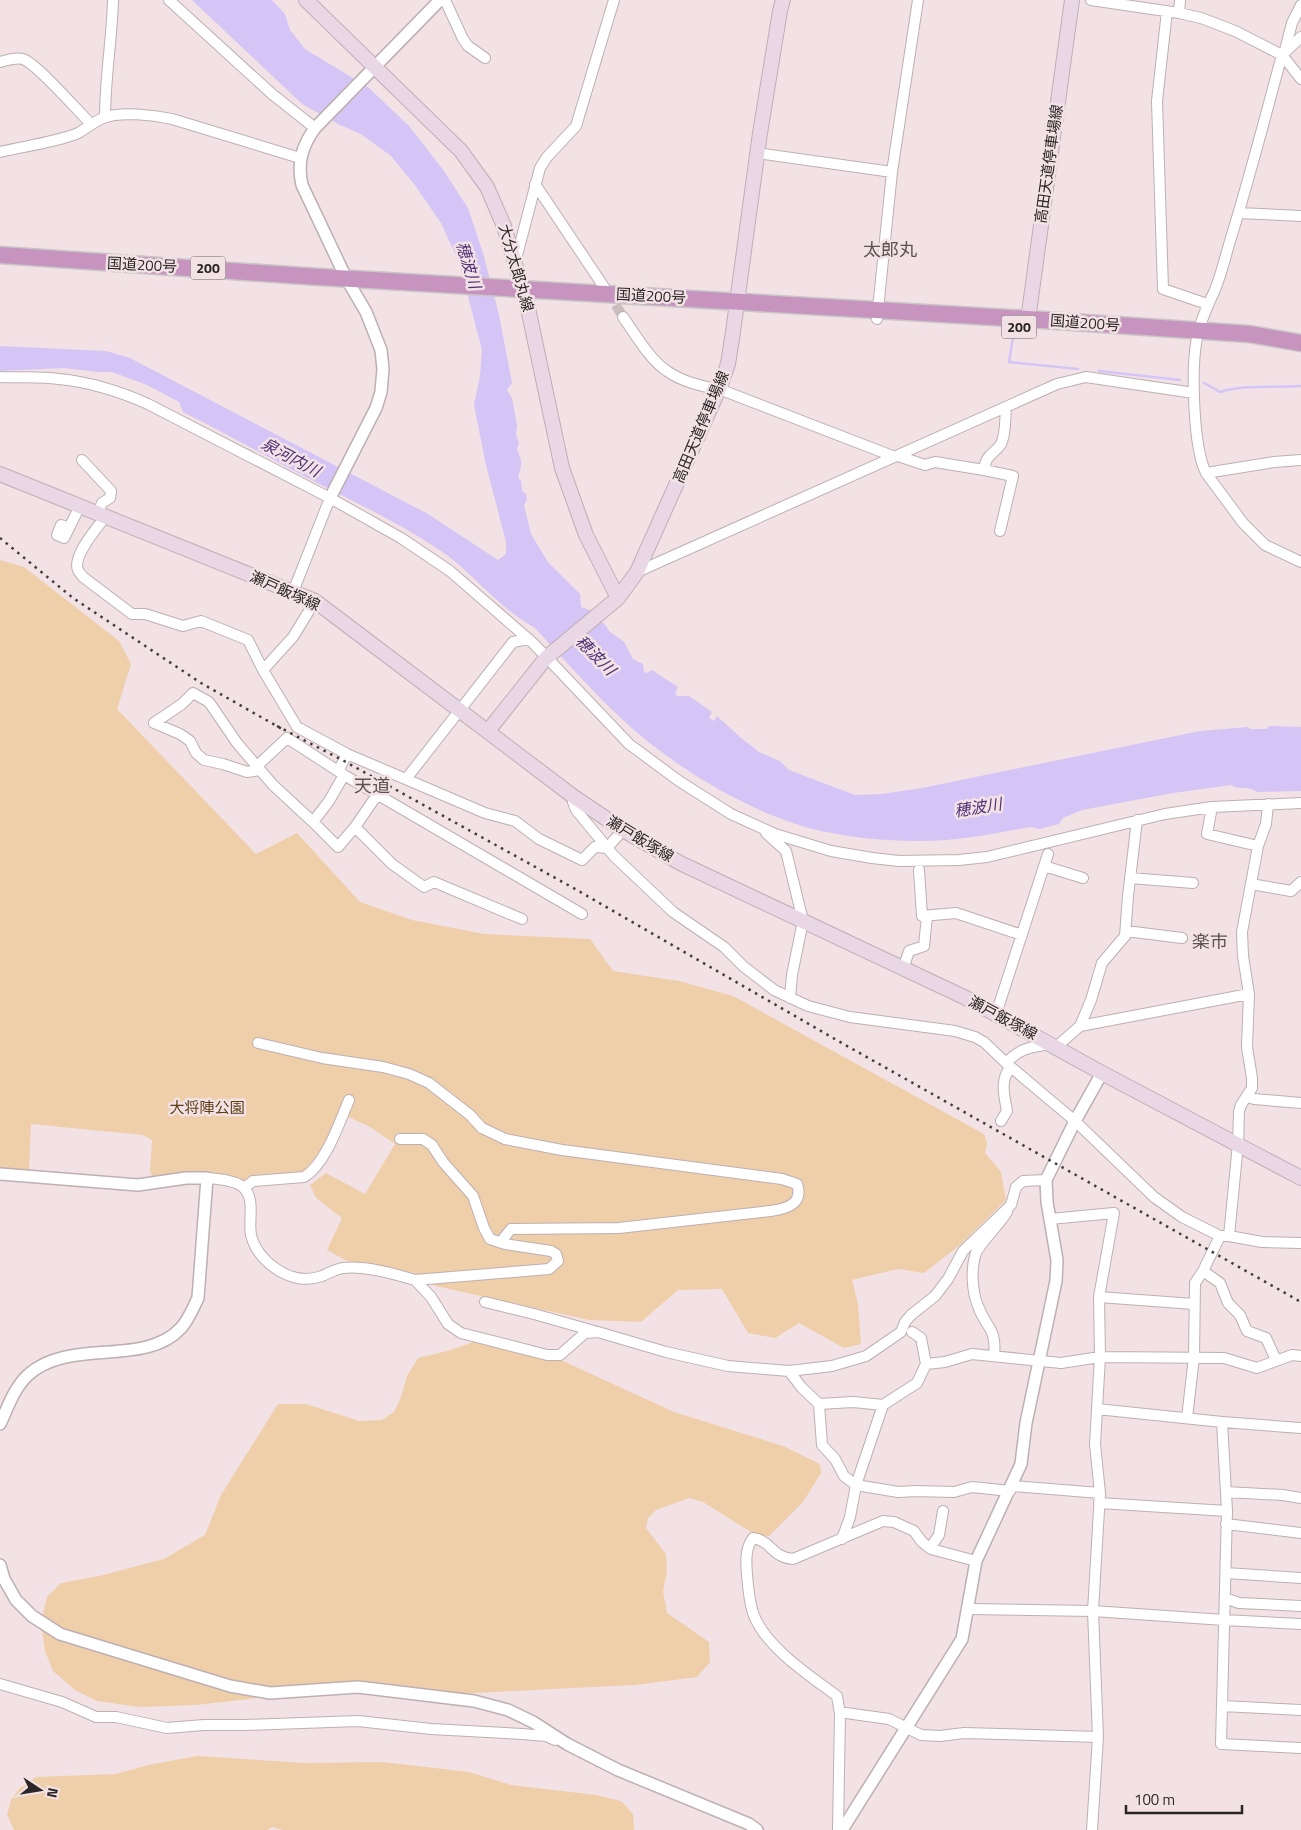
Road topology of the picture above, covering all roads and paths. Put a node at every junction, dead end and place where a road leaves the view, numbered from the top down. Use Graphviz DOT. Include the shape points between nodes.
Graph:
graph roads {
  1 [pos="113,0"];
  2 [pos="169,0"];
  3 [pos="306,0"];
  4 [pos="440,0"];
  5 [pos="445,0"];
  6 [pos="614,0"];
  7 [pos="783,0"];
  8 [pos="918,0"];
  9 [pos="1072,0"];
  10 [pos="1091,0"];
  11 [pos="1180,0"];
  12 [pos="1301,5"];
  13 [pos="1167,12"];
  14 [pos="1179,13"];
  15 [pos="1301,37"];
  16 [pos="1284,53"];
  17 [pos="485,58"];
  18 [pos="0,62"];
  19 [pos="373,68"];
  20 [pos="1301,79"];
  21 [pos="104,117"];
  22 [pos="91,124"];
  23 [pos="316,128"];
  24 [pos="0,152"];
  25 [pos="757,154"];
  26 [pos="300,158"];
  27 [pos="892,172"];
  28 [pos="535,184"];
  29 [pos="1239,213"];
  30 [pos="1301,216"];
  31 [pos="0,255"];
  32 [pos="515,263"];
  33 [pos="0,266"];
  34 [pos="349,283"];
  35 [pos="604,287"];
  36 [pos="519,293"];
  37 [pos="1207,304"];
  38 [pos="737,306"];
  39 [pos="877,314"];
  40 [pos="623,317"];
  41 [pos="1028,323"];
  42 [pos="1198,335"];
  43 [pos="1301,343"];
  44 [pos="1301,353"];
  45 [pos="0,377"];
  46 [pos="719,389"];
  47 [pos="1194,393"];
  48 [pos="1006,408"];
  49 [pos="897,457"];
  50 [pos="82,460"];
  51 [pos="1301,460"];
  52 [pos="984,470"];
  53 [pos="1206,473"];
  54 [pos="0,474"];
  55 [pos="330,498"];
  56 [pos="80,506"];
  57 [pos="102,515"];
  58 [pos="69,528"];
  59 [pos="1000,531"];
  60 [pos="1301,562"];
  61 [pos="637,572"];
  62 [pos="292,592"];
  63 [pos="616,600"];
  64 [pos="315,601"];
  65 [pos="529,640"];
  66 [pos="548,656"];
  67 [pos="263,670"];
  68 [pos="460,710"];
  69 [pos="488,731"];
  70 [pos="347,754"];
  71 [pos="259,768"];
  72 [pos="341,773"];
  73 [pos="406,779"];
  74 [pos="377,795"];
  75 [pos="574,796"];
  76 [pos="1301,803"];
  77 [pos="1268,804"];
  78 [pos="1212,807"];
  79 [pos="1137,820"];
  80 [pos="313,822"];
  81 [pos="758,826"];
  82 [pos="355,828"];
  83 [pos="623,830"];
  84 [pos="1258,846"];
  85 [pos="607,848"];
  86 [pos="1048,854"];
  87 [pos="1044,866"];
  88 [pos="919,870"];
  89 [pos="1083,878"];
  90 [pos="1130,878"];
  91 [pos="1301,882"];
  92 [pos="1193,883"];
  93 [pos="1251,884"];
  94 [pos="582,914"];
  95 [pos="927,916"];
  96 [pos="522,919"];
  97 [pos="803,921"];
  98 [pos="1126,932"];
  99 [pos="1022,935"];
  100 [pos="1182,938"];
  101 [pos="903,969"];
  102 [pos="1249,994"];
  103 [pos="790,998"];
  104 [pos="996,1014"];
  105 [pos="1080,1026"];
  106 [pos="258,1042"];
  107 [pos="1054,1046"];
  108 [pos="1008,1065"];
  109 [pos="1102,1073"];
  110 [pos="1247,1097"];
  111 [pos="350,1100"];
  112 [pos="1301,1103"];
  113 [pos="1075,1120"];
  114 [pos="1001,1121"];
  115 [pos="400,1139"];
  116 [pos="1238,1144"];
  117 [pos="0,1174"];
  118 [pos="207,1178"];
  119 [pos="1301,1178"];
  120 [pos="1046,1180"];
  121 [pos="244,1188"];
  122 [pos="1011,1205"];
  123 [pos="1050,1219"];
  124 [pos="1225,1236"];
  125 [pos="1301,1243"];
  126 [pos="505,1244"];
  127 [pos="1203,1271"];
  128 [pos="414,1280"];
  129 [pos="1099,1297"];
  130 [pos="485,1302"];
  131 [pos="1194,1304"];
  132 [pos="598,1332"];
  133 [pos="912,1332"];
  134 [pos="994,1356"];
  135 [pos="1301,1356"];
  136 [pos="1100,1357"];
  137 [pos="1194,1357"];
  138 [pos="1039,1360"];
  139 [pos="1276,1360"];
  140 [pos="926,1364"];
  141 [pos="789,1370"];
  142 [pos="819,1404"];
  143 [pos="882,1405"];
  144 [pos="1097,1408"];
  145 [pos="1187,1418"];
  146 [pos="1222,1422"];
  147 [pos="0,1424"];
  148 [pos="1301,1428"];
  149 [pos="856,1485"];
  150 [pos="1011,1488"];
  151 [pos="1226,1492"];
  152 [pos="1099,1498"];
  153 [pos="1301,1498"];
  154 [pos="943,1511"];
  155 [pos="1227,1511"];
  156 [pos="1226,1524"];
  157 [pos="1301,1533"];
  158 [pos="842,1539"];
  159 [pos="930,1548"];
  160 [pos="976,1561"];
  161 [pos="0,1565"];
  162 [pos="1226,1574"];
  163 [pos="1301,1578"];
  164 [pos="1225,1598"];
  165 [pos="1301,1606"];
  166 [pos="968,1609"];
  167 [pos="1093,1611"];
  168 [pos="1224,1620"];
  169 [pos="1301,1624"];
  170 [pos="0,1684"];
  171 [pos="1222,1706"];
  172 [pos="1301,1710"];
  173 [pos="840,1714"];
  174 [pos="906,1726"];
  175 [pos="1098,1736"];
  176 [pos="567,1744"];
  177 [pos="1301,1748"];
  178 [pos="757,1830"];
  179 [pos="840,1830"];
  180 [pos="1092,1830"];
  1 -- 21 [label="street"];
  2 -- 23 [label="street" via="272,94"];
  3 -- 19 [label="main road, 大分太郎丸線"];
  4 -- 19 [label="street"];
  5 -- 17 [label="street" via="462,39"];
  6 -- 28 [label="street" via="576,126 547,157"];
  7 -- 25 [label="main road, 高田天道停車場線"];
  8 -- 27 [label="street"];
  9 -- 41 [label="main road, 高田天道停車場線"];
  10 -- 13 [label="street"];
  11 -- 14 [label="street"];
  12 -- 16 [label="street"];
  13 -- 14 [label="street"];
  13 -- 37 [label="street" via="1158,101 1163,289"];
  14 -- 16 [label="street" via="1201,18"];
  15 -- 16 [label="street"];
  16 -- 20 [label="street"];
  16 -- 29 [label="street"];
  18 -- 22 [label="street" via="22,59 34,66"];
  19 -- 23 [label="street"];
  19 -- 32 [label="main road, 大分太郎丸線" via="461,151 487,187"];
  21 -- 22 [label="street"];
  21 -- 26 [label="street" via="153,115"];
  22 -- 24 [label="street" via="79,133"];
  23 -- 26 [label="street" via="306,141"];
  25 -- 27 [label="street"];
  25 -- 38 [label="main road, 高田天道停車場線"];
  26 -- 34 [label="street" via="302,185"];
  27 -- 39 [label="street"];
  28 -- 32 [label="street"];
  28 -- 35 [label="street"];
  29 -- 30 [label="street"];
  29 -- 37 [label="street"];
  31 -- 34 [label="highway, 国道200号 / 200"];
  32 -- 36 [label="main road, 大分太郎丸線"];
  33 -- 34 [label="highway, 国道200号 / 200"];
  34 -- 36 [label="highway, 国道200号 / 200"];
  34 -- 55 [label="street" via="366,312 381,350 381,392"];
  36 -- 38 [label="highway, 国道200号 / 200"];
  36 -- 63 [label="main road, 大分太郎丸線" via="562,468 586,535"];
  37 -- 42 [label="street"];
  38 -- 39 [label="highway, 国道200号 / 200"];
  38 -- 46 [label="main road, 高田天道停車場線" via="728,364"];
  39 -- 41 [label="highway, 国道200号 / 200"];
  40 -- 46 [label="street" via="667,371 708,388"];
  41 -- 42 [label="highway, 国道200号 / 200"];
  42 -- 43 [label="highway, 国道200号 / 200" via="1249,334"];
  42 -- 44 [label="highway, 国道200号 / 200"];
  42 -- 47 [label="street"];
  45 -- 55 [label="street" via="57,378 122,393"];
  46 -- 49 [label="street"];
  46 -- 61 [label="main road, 高田天道停車場線"];
  47 -- 48 [label="street" via="1086,377 1057,384"];
  47 -- 53 [label="street" via="1199,451"];
  48 -- 49 [label="street"];
  48 -- 52 [label="street" via="1002,441 989,455"];
  49 -- 52 [label="street" via="925,465 935,462"];
  49 -- 61 [label="street"];
  50 -- 57 [label="street" via="111,491 110,498 102,503"];
  51 -- 53 [label="street"];
  52 -- 59 [label="street" via="1013,476"];
  53 -- 60 [label="street" via="1243,523 1266,545"];
  54 -- 56 [label="main road, 瀬戸飯塚線"];
  55 -- 62 [label="street"];
  55 -- 65 [label="street" via="401,538 450,571"];
  56 -- 57 [label="main road, 瀬戸飯塚線"];
  56 -- 58 [label="street"];
  57 -- 62 [label="main road, 瀬戸飯塚線"];
  57 -- 67 [label="street" via="77,563 83,577 132,614 145,614 182,626 201,621 248,640"];
  61 -- 63 [label="main road, 高田天道停車場線"];
  62 -- 64 [label="main road, 瀬戸飯塚線"];
  63 -- 66 [label="main road, 高田天道停車場線"];
  64 -- 67 [label="street" via="293,637"];
  64 -- 68 [label="main road, 瀬戸飯塚線"];
  65 -- 66 [label="street"];
  65 -- 68 [label="street" via="513,642"];
  66 -- 69 [label="main road, 高田天道停車場線"];
  66 -- 81 [label="street" via="629,744 709,801"];
  67 -- 70 [label="street" via="297,727"];
  68 -- 69 [label="main road, 瀬戸飯塚線"];
  68 -- 73 [label="street"];
  69 -- 75 [label="main road, 瀬戸飯塚線"];
  70 -- 72 [label="street"];
  70 -- 73 [label="street"];
  71 -- 71 [label="street" via="209,702 193,693 154,723 190,741 204,760 246,772"];
  71 -- 72 [label="street" via="287,738"];
  71 -- 80 [label="street"];
  72 -- 74 [label="street"];
  72 -- 80 [label="street" via="329,801"];
  73 -- 85 [label="street" via="485,813 515,821 539,839 582,860 595,847"];
  74 -- 82 [label="street"];
  74 -- 94 [label="street"];
  75 -- 83 [label="main road, 瀬戸飯塚線"];
  75 -- 85 [label="street" via="576,810"];
  76 -- 77 [label="street"];
  77 -- 78 [label="street"];
  77 -- 84 [label="street" via="1266,824"];
  78 -- 79 [label="street"];
  78 -- 84 [label="street" via="1207,834"];
  79 -- 81 [label="street" via="987,857 899,861 831,851"];
  79 -- 90 [label="street"];
  80 -- 82 [label="street" via="338,847"];
  81 -- 97 [label="street" via="786,851"];
  82 -- 96 [label="street" via="392,864 424,887 434,882"];
  83 -- 85 [label="street"];
  83 -- 97 [label="main road, 瀬戸飯塚線" via="680,863"];
  84 -- 93 [label="street"];
  85 -- 103 [label="street" via="673,912 724,947 764,984"];
  86 -- 87 [label="street"];
  87 -- 89 [label="street"];
  87 -- 99 [label="street"];
  88 -- 95 [label="street" via="922,916"];
  90 -- 92 [label="street"];
  90 -- 98 [label="street"];
  91 -- 93 [label="street" via="1291,891"];
  93 -- 102 [label="street" via="1242,932"];
  95 -- 99 [label="street" via="956,914"];
  95 -- 101 [label="street" via="924,946 909,950"];
  97 -- 101 [label="main road, 瀬戸飯塚線"];
  97 -- 103 [label="street"];
  98 -- 100 [label="street"];
  98 -- 105 [label="street" via="1102,964"];
  99 -- 104 [label="street"];
  101 -- 104 [label="main road, 瀬戸飯塚線"];
  102 -- 105 [label="street"];
  102 -- 110 [label="street" via="1247,1047 1252,1088"];
  103 -- 108 [label="street" via="850,1017 955,1031 975,1037"];
  104 -- 107 [label="main road, 瀬戸飯塚線"];
  105 -- 107 [label="street"];
  106 -- 126 [label="street" via="408,1074 429,1083 482,1128 505,1140 782,1179 797,1184 800,1190 793,1204 784,1209 619,1228 511,1229 503,1239"];
  107 -- 108 [label="street" via="1018,1052"];
  107 -- 109 [label="main road, 瀬戸飯塚線"];
  108 -- 113 [label="street"];
  108 -- 114 [label="street" via="1002,1086 1007,1111"];
  109 -- 113 [label="street"];
  109 -- 116 [label="main road, 瀬戸飯塚線"];
  110 -- 112 [label="street"];
  110 -- 116 [label="street" via="1241,1105"];
  111 -- 121 [label="street" via="326,1151 311,1173 304,1177 253,1181"];
  113 -- 120 [label="street"];
  113 -- 124 [label="street" via="1154,1197 1182,1217"];
  115 -- 126 [label="street" via="423,1140 432,1145 473,1196 490,1239"];
  116 -- 119 [label="main road, 瀬戸飯塚線"];
  116 -- 124 [label="street"];
  117 -- 118 [label="street" via="138,1185"];
  118 -- 121 [label="street"];
  118 -- 147 [label="street" via="198,1298 181,1328 146,1348 60,1358 42,1365 28,1375 15,1392"];
  120 -- 122 [label="street" via="1023,1181 1016,1187"];
  120 -- 123 [label="street"];
  121 -- 128 [label="street" via="249,1196 253,1243 259,1253 285,1275 301,1279 320,1277 349,1268 397,1274"];
  122 -- 134 [label="street" via="975,1254 973,1278 977,1305 994,1334"];
  122 -- 141 [label="street" via="963,1251 948,1279 911,1315 901,1332 866,1356 832,1366"];
  123 -- 129 [label="street" via="1114,1213"];
  123 -- 138 [label="street" via="1057,1260 1056,1281"];
  124 -- 125 [label="street" via="1262,1242"];
  124 -- 127 [label="street"];
  126 -- 128 [label="street" via="551,1251 558,1261 548,1269"];
  127 -- 131 [label="street" via="1195,1283"];
  127 -- 139 [label="street" via="1220,1283 1246,1331 1266,1338"];
  128 -- 132 [label="street" via="431,1297 448,1324 461,1334 546,1355 560,1355 585,1333"];
  129 -- 131 [label="street"];
  129 -- 136 [label="street"];
  130 -- 132 [label="street"];
  131 -- 137 [label="street"];
  132 -- 141 [label="street" via="728,1366"];
  133 -- 140 [label="street" via="921,1338"];
  134 -- 138 [label="street"];
  134 -- 140 [label="street" via="972,1354"];
  135 -- 139 [label="street"];
  136 -- 137 [label="street"];
  136 -- 138 [label="street" via="1061,1363"];
  136 -- 144 [label="street"];
  137 -- 139 [label="street" via="1224,1358 1257,1368"];
  137 -- 145 [label="street"];
  138 -- 150 [label="street" via="1026,1423 1022,1464"];
  140 -- 143 [label="street" via="917,1383"];
  141 -- 142 [label="street"];
  142 -- 143 [label="street" via="853,1402"];
  142 -- 149 [label="street" via="822,1445 844,1476"];
  143 -- 149 [label="street"];
  144 -- 145 [label="street"];
  144 -- 152 [label="street" via="1095,1444"];
  145 -- 146 [label="street"];
  146 -- 148 [label="street"];
  146 -- 151 [label="street"];
  149 -- 150 [label="street" via="898,1492"];
  149 -- 158 [label="street"];
  150 -- 152 [label="street"];
  150 -- 160 [label="street"];
  151 -- 153 [label="street"];
  151 -- 155 [label="street"];
  152 -- 155 [label="street"];
  152 -- 167 [label="street"];
  154 -- 159 [label="street" via="938,1535"];
  155 -- 156 [label="street"];
  156 -- 157 [label="street"];
  156 -- 162 [label="street"];
  158 -- 159 [label="street" via="883,1521 894,1522 914,1531"];
  158 -- 173 [label="street" via="793,1559 783,1558 762,1539 754,1538 746,1555 754,1615 788,1658 837,1696"];
  159 -- 160 [label="street"];
  160 -- 166 [label="street"];
  161 -- 176 [label="street" via="16,1600 32,1616 60,1634 230,1686 270,1693 358,1687 474,1701 508,1710"];
  162 -- 163 [label="street"];
  162 -- 164 [label="street"];
  164 -- 165 [label="street" via="1240,1603"];
  164 -- 168 [label="street"];
  166 -- 167 [label="street"];
  166 -- 174 [label="street" via="962,1639"];
  167 -- 168 [label="street"];
  167 -- 175 [label="street"];
  168 -- 169 [label="street"];
  168 -- 171 [label="street"];
  170 -- 176 [label="street" via="62,1702 96,1717 167,1728 358,1721 538,1735"];
  171 -- 172 [label="street"];
  171 -- 177 [label="street" via="1221,1744"];
  173 -- 174 [label="street" via="889,1719"];
  173 -- 179 [label="street"];
  174 -- 175 [label="street" via="921,1734 940,1736 964,1733"];
  174 -- 179 [label="street"];
  175 -- 180 [label="street"];
  176 -- 178 [label="street" via="618,1770"];
}
